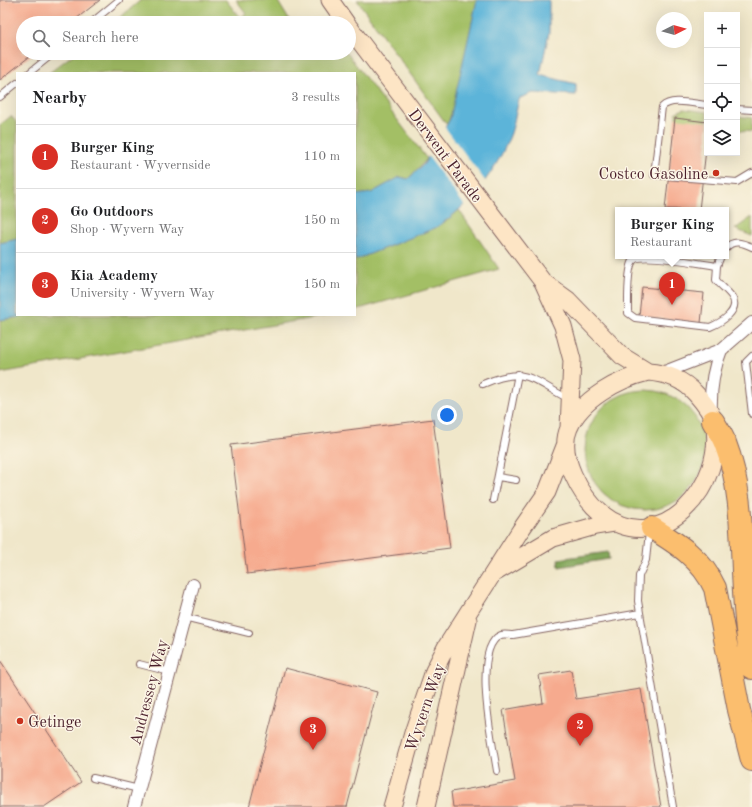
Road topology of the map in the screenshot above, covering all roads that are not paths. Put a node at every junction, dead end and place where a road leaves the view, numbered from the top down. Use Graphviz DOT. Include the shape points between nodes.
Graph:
graph roads {
  1 [pos="119,0"];
  2 [pos="330,0"];
  3 [pos="100,16"];
  4 [pos="341,16"];
  5 [pos="356,36"];
  6 [pos="45,60"];
  7 [pos="30,72"];
  8 [pos="16,84"];
  9 [pos="0,97"];
  10 [pos="704,105"];
  11 [pos="740,109"];
  12 [pos="752,110"];
  13 [pos="752,173"];
  14 [pos="729,245"];
  15 [pos="752,247"];
  16 [pos="636,259"];
  17 [pos="666,259"];
  18 [pos="720,259"];
  19 [pos="717,266"];
  20 [pos="540,278"];
  21 [pos="752,323"];
  22 [pos="721,350"];
  23 [pos="752,356"];
  24 [pos="655,373"];
  25 [pos="518,374"];
  26 [pos="483,384"];
  27 [pos="571,399"];
  28 [pos="752,414"];
  29 [pos="712,418"];
  30 [pos="567,435"];
  31 [pos="498,477"];
  32 [pos="516,480"];
  33 [pos="493,500"];
  34 [pos="614,523"];
  35 [pos="651,528"];
  36 [pos="494,573"];
  37 [pos="193,585"];
  38 [pos="469,613"];
  39 [pos="640,613"];
  40 [pos="184,616"];
  41 [pos="249,633"];
  42 [pos="139,664"];
  43 [pos="752,668"];
  44 [pos="170,672"];
  45 [pos="752,760"];
  46 [pos="497,771"];
  47 [pos="93,778"];
  48 [pos="139,789"];
  49 [pos="134,807"];
  50 [pos="392,807"];
  51 [pos="426,807"];
  52 [pos="673,807"];
  1 -- 3 [label="lane"];
  2 -- 4 [label="street"];
  5 -- 20 [label="street, Derwent Parade"];
  6 -- 7 [label="lane"];
  8 -- 9 [label="lane"];
  10 -- 13 [label="lane" via="677,102 666,103 662,107 654,175 737,182"];
  11 -- 12 [label="lane"];
  14 -- 15 [label="lane" via="738,242"];
  16 -- 19 [label="lane" via="632,261 628,313 635,318 710,327 729,317 733,305 732,298 716,280"];
  17 -- 19 [label="lane"];
  18 -- 19 [label="lane"];
  20 -- 24 [label="street, Derwent Parade" via="568,300 622,356"];
  20 -- 27 [label="street, Derwent Parade" via="563,326 569,345 572,360"];
  21 -- 22 [label="street"];
  22 -- 24 [label="street"];
  22 -- 29 [label="street" via="710,387"];
  23 -- 28 [label="lane" via="746,362"];
  24 -- 29 [label="street, Derwent Parade" via="681,382 694,392"];
  24 -- 30 [label="street" via="629,377 603,390 579,413"];
  25 -- 26 [label="lane" via="500,377"];
  25 -- 27 [label="lane" via="527,376"];
  25 -- 31 [label="lane"];
  27 -- 30 [label="street, Derwent Parade"];
  29 -- 35 [label="street" via="716,443 713,463 703,488 686,507"];
  29 -- 43 [label="highway" via="725,442 736,488 747,636"];
  30 -- 34 [label="street" via="568,463 573,477 596,510"];
  30 -- 36 [label="street, Wyvern Way" via="547,492"];
  31 -- 32 [label="lane"];
  31 -- 33 [label="lane"];
  34 -- 35 [label="street"];
  34 -- 36 [label="street, Wyvern Way" via="553,538"];
  35 -- 39 [label="lane" via="646,560 637,589"];
  35 -- 45 [label="highway" via="691,554 712,582"];
  36 -- 38 [label="street, Wyvern Way"];
  37 -- 40 [label="street, Andressey Way"];
  38 -- 50 [label="street, Wyvern Way" via="446,647 434,671"];
  38 -- 51 [label="street, Wyvern Way"];
  39 -- 46 [label="lane" via="513,635 501,634 495,639 486,656 484,677"];
  39 -- 52 [label="lane"];
  40 -- 41 [label="lane"];
  40 -- 44 [label="street, Andressey Way"];
  42 -- 44 [label="lane"];
  44 -- 48 [label="street, Andressey Way"];
  47 -- 48 [label="lane"];
  48 -- 49 [label="street, Andressey Way"];
}
